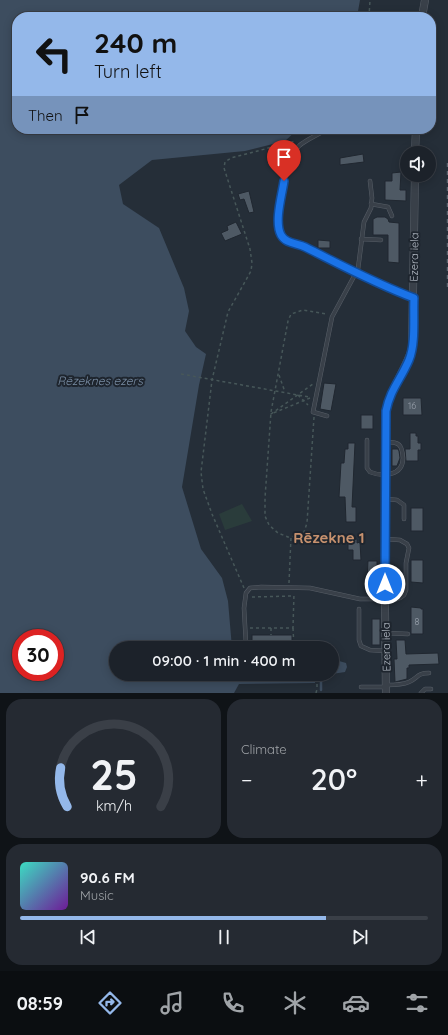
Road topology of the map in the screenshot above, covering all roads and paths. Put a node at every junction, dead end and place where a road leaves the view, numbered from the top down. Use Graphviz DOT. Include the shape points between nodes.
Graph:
graph roads {
  1 [pos="370,0"];
  2 [pos="425,0"];
  3 [pos="369,12"];
  4 [pos="423,12"];
  5 [pos="319,134"];
  6 [pos="416,134"];
  7 [pos="300,138"];
  8 [pos="415,146"];
  9 [pos="370,181"];
  10 [pos="415,182"];
  11 [pos="371,204"];
  12 [pos="392,216"];
  13 [pos="361,240"];
  14 [pos="381,240"];
  15 [pos="357,274"];
  16 [pos="414,298"];
  17 [pos="332,317"];
  18 [pos="181,374"];
  19 [pos="278,374"];
  20 [pos="320,379"];
  21 [pos="212,380"];
  22 [pos="305,390"];
  23 [pos="275,391"];
  24 [pos="285,392"];
  25 [pos="298,395"];
  26 [pos="307,397"];
  27 [pos="304,400"];
  28 [pos="271,414"];
  29 [pos="327,416"];
  30 [pos="314,417"];
  31 [pos="367,440"];
  32 [pos="386,442"];
  33 [pos="386,474"];
  34 [pos="386,499"];
  35 [pos="404,519"];
  36 [pos="291,537"];
  37 [pos="385,539"];
  38 [pos="292,587"];
  39 [pos="246,593"];
  40 [pos="293,596"];
  41 [pos="385,600"];
  42 [pos="251,601"];
  43 [pos="359,610"];
  44 [pos="250,628"];
  45 [pos="271,628"];
  46 [pos="293,628"];
  47 [pos="385,634"];
  48 [pos="408,634"];
  49 [pos="271,635"];
  50 [pos="246,641"];
  51 [pos="294,641"];
  52 [pos="386,651"];
  53 [pos="429,673"];
  54 [pos="317,681"];
  55 [pos="361,687"];
  56 [pos="386,688"];
  57 [pos="431,689"];
  58 [pos="316,693"];
  59 [pos="421,693"];
  1 -- 3 [label="path"];
  2 -- 4 [label="street"];
  5 -- 15 [label="lane" via="299,146 289,166 279,209 278,223 281,235 288,242 302,246"];
  6 -- 8 [label="street"];
  7 -- 21 [label="path" via="225,162 224,168 250,249 252,263 251,271 228,312"];
  9 -- 11 [label="lane"];
  10 -- 16 [label="street, Ezera iela"];
  11 -- 12 [label="lane" via="388,207"];
  11 -- 13 [label="lane"];
  13 -- 14 [label="lane"];
  13 -- 15 [label="lane"];
  15 -- 16 [label="lane"];
  15 -- 17 [label="lane"];
  16 -- 32 [label="street, Ezera iela" via="412,349 388,401"];
  17 -- 19 [label="path" via="325,313 302,310 291,314"];
  17 -- 20 [label="lane"];
  18 -- 21 [label="path"];
  19 -- 23 [label="path"];
  19 -- 24 [label="path"];
  20 -- 22 [label="path"];
  20 -- 29 [label="lane" via="313,412"];
  21 -- 23 [label="path"];
  21 -- 39 [label="path" via="201,472 203,489"];
  22 -- 25 [label="path"];
  22 -- 26 [label="path"];
  23 -- 24 [label="path"];
  23 -- 28 [label="path"];
  24 -- 25 [label="path"];
  25 -- 26 [label="path"];
  25 -- 27 [label="path"];
  25 -- 28 [label="path"];
  26 -- 27 [label="path"];
  26 -- 27 [label="path" via="310,407"];
  27 -- 28 [label="path"];
  28 -- 36 [label="path" via="264,498 265,516 269,525 278,533"];
  30 -- 36 [label="path" via="307,523 304,532"];
  31 -- 33 [label="lane" via="367,468 373,474"];
  32 -- 33 [label="street, Ezera iela"];
  32 -- 33 [label="lane" via="394,442 401,446 403,465 400,470"];
  33 -- 34 [label="street, Ezera iela"];
  34 -- 35 [label="lane" via="397,500 404,505"];
  34 -- 37 [label="street, Ezera iela"];
  36 -- 38 [label="path"];
  37 -- 41 [label="street, Ezera iela"];
  37 -- 41 [label="lane" via="400,540 409,548 404,595 390,602"];
  38 -- 39 [label="lane" via="250,588"];
  38 -- 40 [label="path"];
  38 -- 41 [label="lane" via="310,588 360,599"];
  39 -- 50 [label="lane"];
  40 -- 42 [label="path" via="253,597"];
  40 -- 46 [label="path"];
  41 -- 47 [label="street, Ezera iela"];
  43 -- 52 [label="lane" via="361,646 370,650"];
  44 -- 45 [label="path"];
  45 -- 46 [label="path"];
  45 -- 49 [label="path"];
  46 -- 51 [label="path"];
  47 -- 48 [label="lane"];
  47 -- 52 [label="street, Ezera iela"];
  52 -- 56 [label="street, Ezera iela"];
  53 -- 56 [label="lane" via="422,673 408,683"];
  54 -- 58 [label="path"];
  55 -- 56 [label="lane"];
  57 -- 59 [label="lane" via="425,689"];
}
